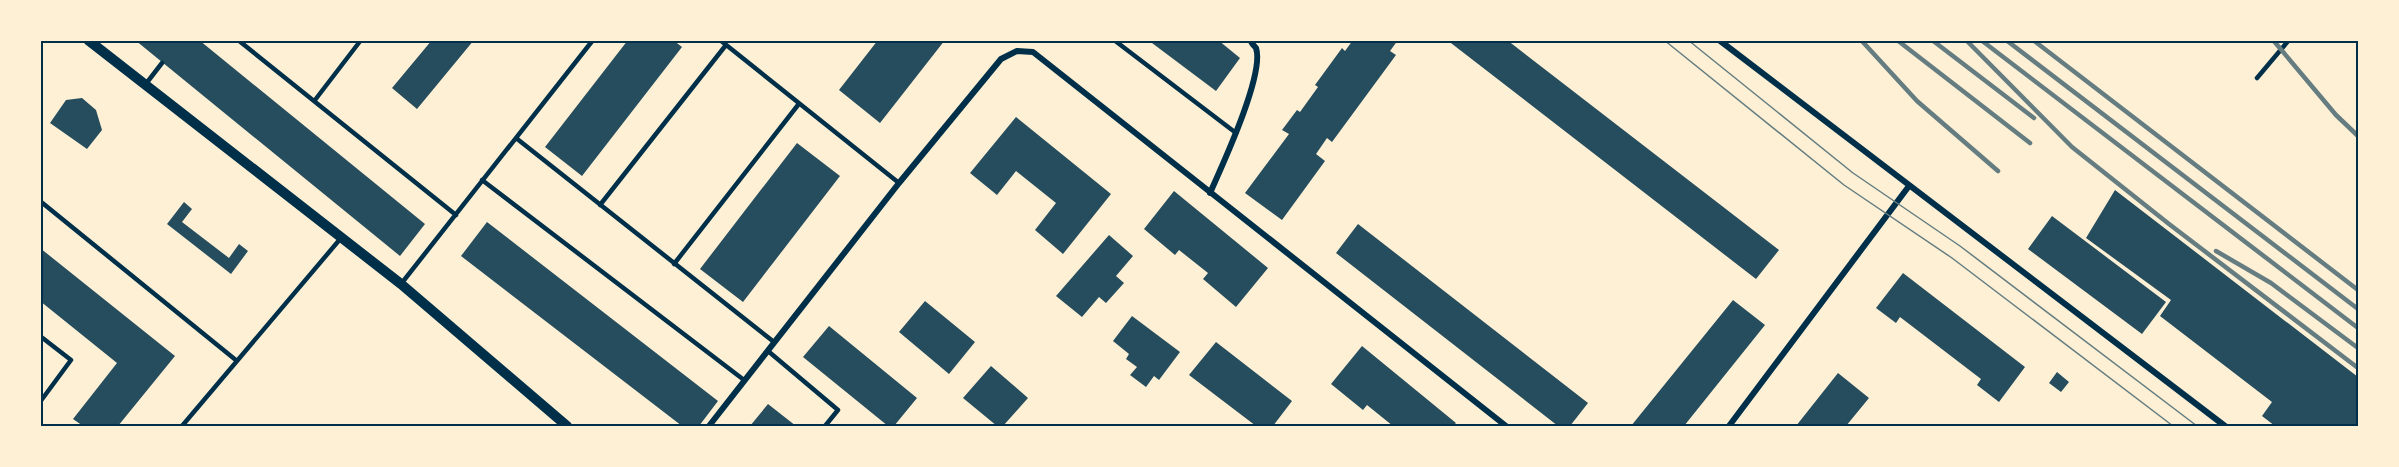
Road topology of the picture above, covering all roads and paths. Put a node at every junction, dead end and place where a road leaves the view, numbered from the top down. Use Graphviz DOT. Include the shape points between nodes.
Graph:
graph roads {
  1 [pos="88,40"];
  2 [pos="238,40"];
  3 [pos="362,40"];
  4 [pos="593,40"];
  5 [pos="720,40"];
  6 [pos="1114,40"];
  7 [pos="1250,40"];
  8 [pos="1719,40"];
  9 [pos="2289,40"];
  10 [pos="726,45"];
  11 [pos="162,63"];
  12 [pos="2257,78"];
  13 [pos="145,85"];
  14 [pos="315,100"];
  15 [pos="798,105"];
  16 [pos="1237,134"];
  17 [pos="516,138"];
  18 [pos="482,180"];
  19 [pos="899,183"];
  20 [pos="1909,186"];
  21 [pos="1210,193"];
  22 [pos="40,201"];
  23 [pos="600,205"];
  24 [pos="456,215"];
  25 [pos="341,238"];
  26 [pos="674,264"];
  27 [pos="401,285"];
  28 [pos="40,336"];
  29 [pos="774,342"];
  30 [pos="768,351"];
  31 [pos="237,361"];
  32 [pos="744,380"];
  33 [pos="40,402"];
  34 [pos="182,426"];
  35 [pos="567,426"];
  36 [pos="709,426"];
  37 [pos="825,426"];
  38 [pos="1506,426"];
  39 [pos="1729,426"];
  40 [pos="2225,426"];
  1 -- 13 [label="street"];
  2 -- 14 [label="lane"];
  3 -- 14 [label="lane"];
  4 -- 17 [label="lane"];
  5 -- 10 [label="lane"];
  6 -- 16 [label="lane"];
  7 -- 16 [label="street" via="1256,47 1257,65"];
  8 -- 20 [label="street"];
  9 -- 12 [label="lane"];
  10 -- 15 [label="lane"];
  10 -- 23 [label="lane"];
  11 -- 13 [label="lane"];
  13 -- 25 [label="street"];
  14 -- 24 [label="lane"];
  15 -- 19 [label="lane"];
  15 -- 26 [label="lane"];
  16 -- 21 [label="street"];
  17 -- 18 [label="lane"];
  17 -- 23 [label="lane"];
  18 -- 24 [label="lane"];
  18 -- 32 [label="lane"];
  19 -- 21 [label="street" via="1001,59 1017,51 1033,52"];
  19 -- 29 [label="street"];
  20 -- 39 [label="street"];
  20 -- 40 [label="street"];
  21 -- 38 [label="street"];
  22 -- 31 [label="lane"];
  23 -- 26 [label="lane"];
  24 -- 27 [label="lane"];
  25 -- 27 [label="street"];
  25 -- 31 [label="lane"];
  26 -- 29 [label="lane"];
  27 -- 35 [label="street"];
  28 -- 33 [label="lane" via="71,360"];
  29 -- 30 [label="street"];
  30 -- 32 [label="street"];
  30 -- 37 [label="lane" via="838,410"];
  31 -- 34 [label="lane"];
  32 -- 36 [label="street"];
}
